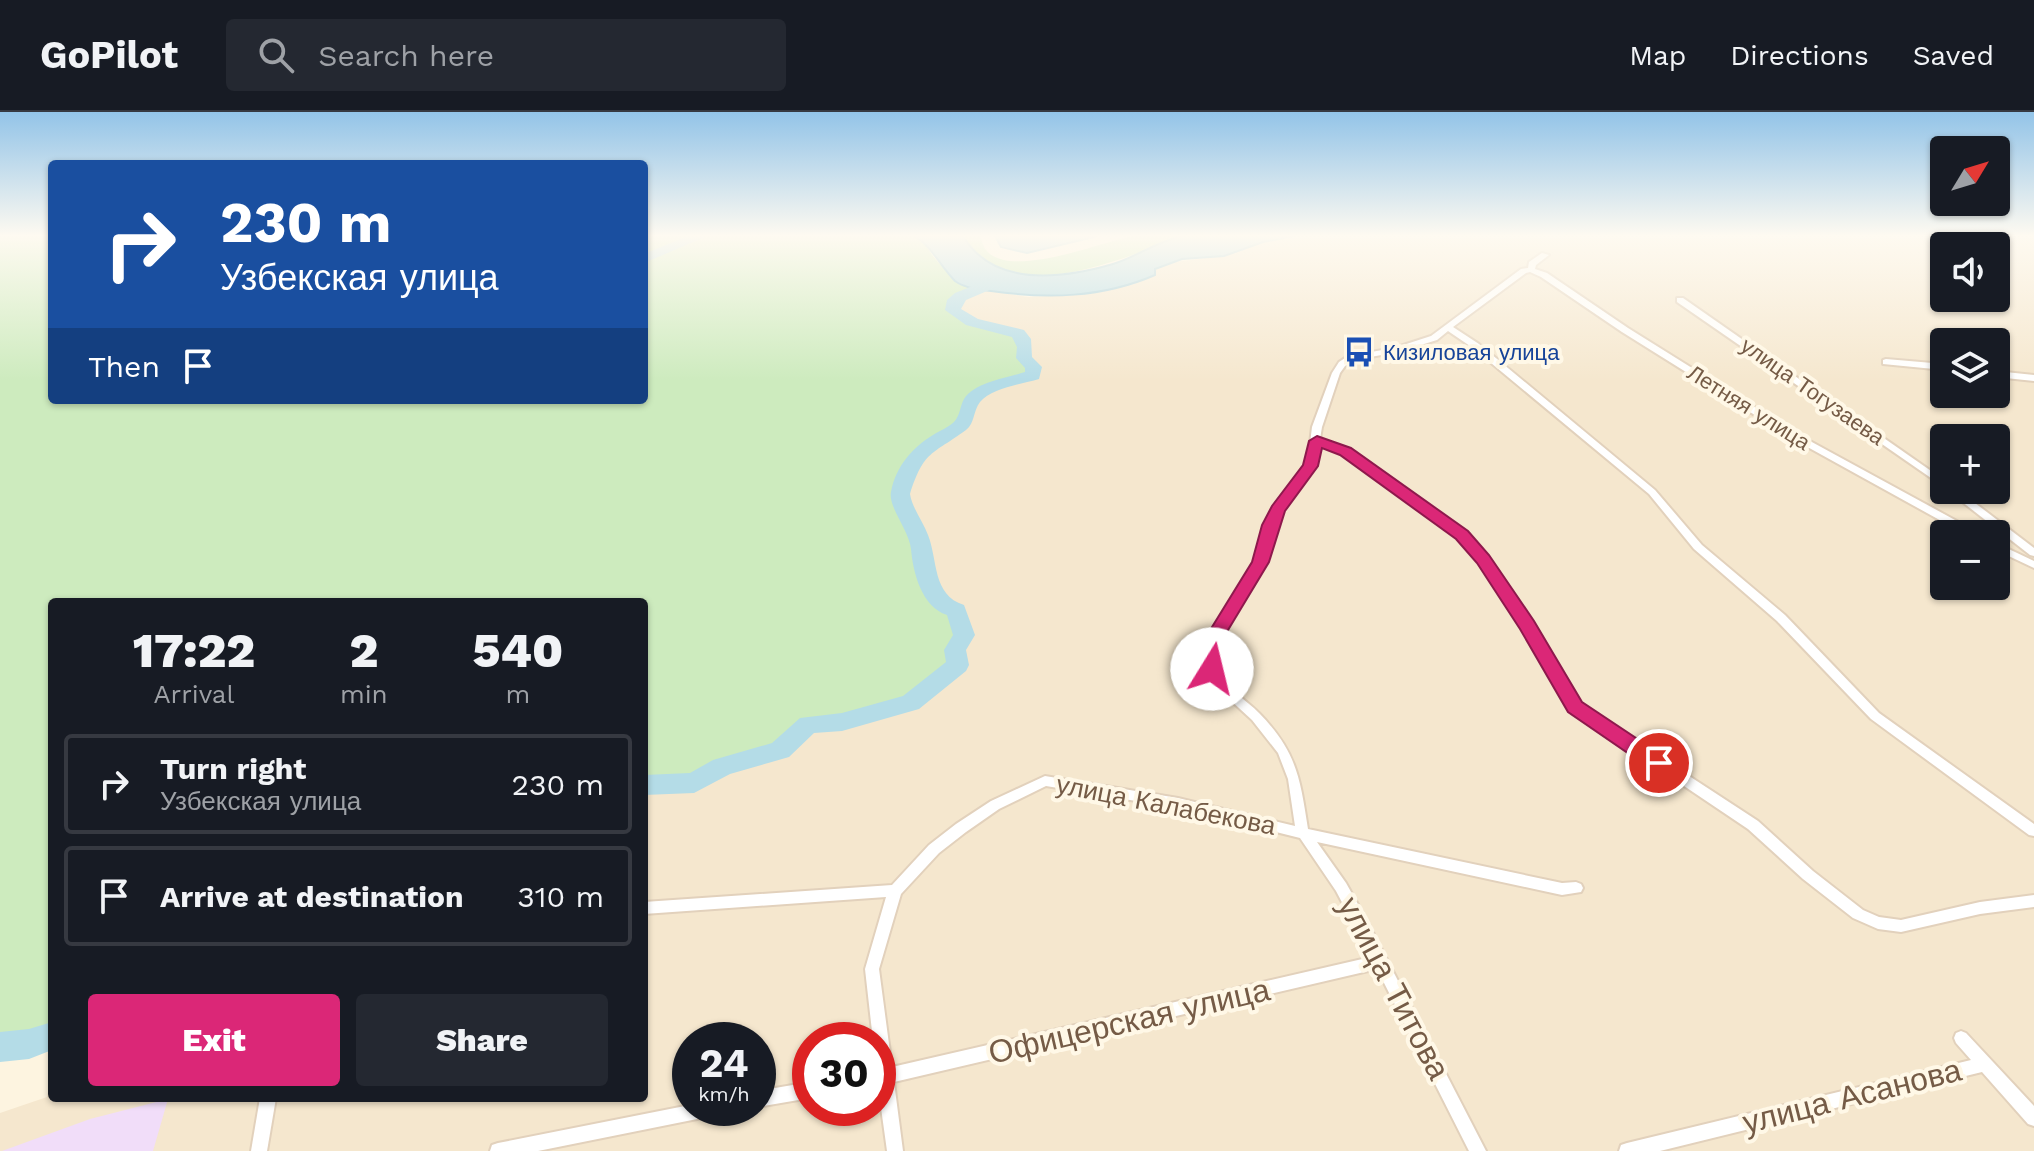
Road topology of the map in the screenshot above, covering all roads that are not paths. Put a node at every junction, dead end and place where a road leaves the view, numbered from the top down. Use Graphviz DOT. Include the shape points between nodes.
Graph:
graph roads {
  1 [pos="1506,284"];
  2 [pos="1558,284"];
  3 [pos="1680,300"];
  4 [pos="1449,328"];
  5 [pos="1886,362"];
  6 [pos="1930,366"];
  7 [pos="2010,375"];
  8 [pos="2034,378"];
  9 [pos="1317,441"];
  10 [pos="1930,474"];
  11 [pos="1970,504"];
  12 [pos="1947,520"];
  13 [pos="2010,553"];
  14 [pos="2034,553"];
  15 [pos="2034,565"];
  16 [pos="1302,831"];
  17 [pos="2034,831"];
  18 [pos="1576,888"];
  19 [pos="895,891"];
  20 [pos="2034,901"];
  21 [pos="648,908"];
  22 [pos="1380,962"];
  23 [pos="876,1022"];
  24 [pos="1961,1038"];
  25 [pos="1984,1064"];
  26 [pos="896,1074"];
  27 [pos="267,1102"];
  28 [pos="672,1116"];
  29 [pos="2034,1118"];
  30 [pos="890,1126"];
  31 [pos="259,1151"];
  32 [pos="498,1151"];
  33 [pos="895,1151"];
  34 [pos="1478,1151"];
  35 [pos="1627,1151"];
  1 -- 4 [label="street"];
  2 -- 12 [label="street, Летняя улица" via="1796,437"];
  3 -- 10 [label="street, улица Тогузаева"];
  4 -- 9 [label="street" via="1407,347 1345,361 1317,427"];
  4 -- 17 [label="street" via="1646,486 1711,560 1768,606 1884,724"];
  5 -- 6 [label="street"];
  7 -- 8 [label="street"];
  9 -- 16 [label="street" via="1310,466 1277,510 1261,562 1217,633 1210,654 1219,683 1283,751 1294,779"];
  9 -- 20 [label="street" via="1346,451 1462,535 1527,625 1575,707 1753,825 1858,914 1890,927"];
  11 -- 14 [label="street"];
  13 -- 15 [label="street"];
  16 -- 18 [label="street, улица Калабекова"];
  16 -- 19 [label="street, улица Калабекова" via="1045,781 961,828"];
  16 -- 22 [label="street, улица Титова" via="1341,887"];
  19 -- 21 [label="street"];
  19 -- 23 [label="street" via="872,969"];
  22 -- 26 [label="street, Офицерская улица"];
  22 -- 34 [label="street, улица Титова"];
  24 -- 25 [label="street"];
  25 -- 29 [label="street"];
  25 -- 35 [label="street, улица Асанова"];
  27 -- 31 [label="street"];
  28 -- 32 [label="street"];
  30 -- 33 [label="street"];
}
